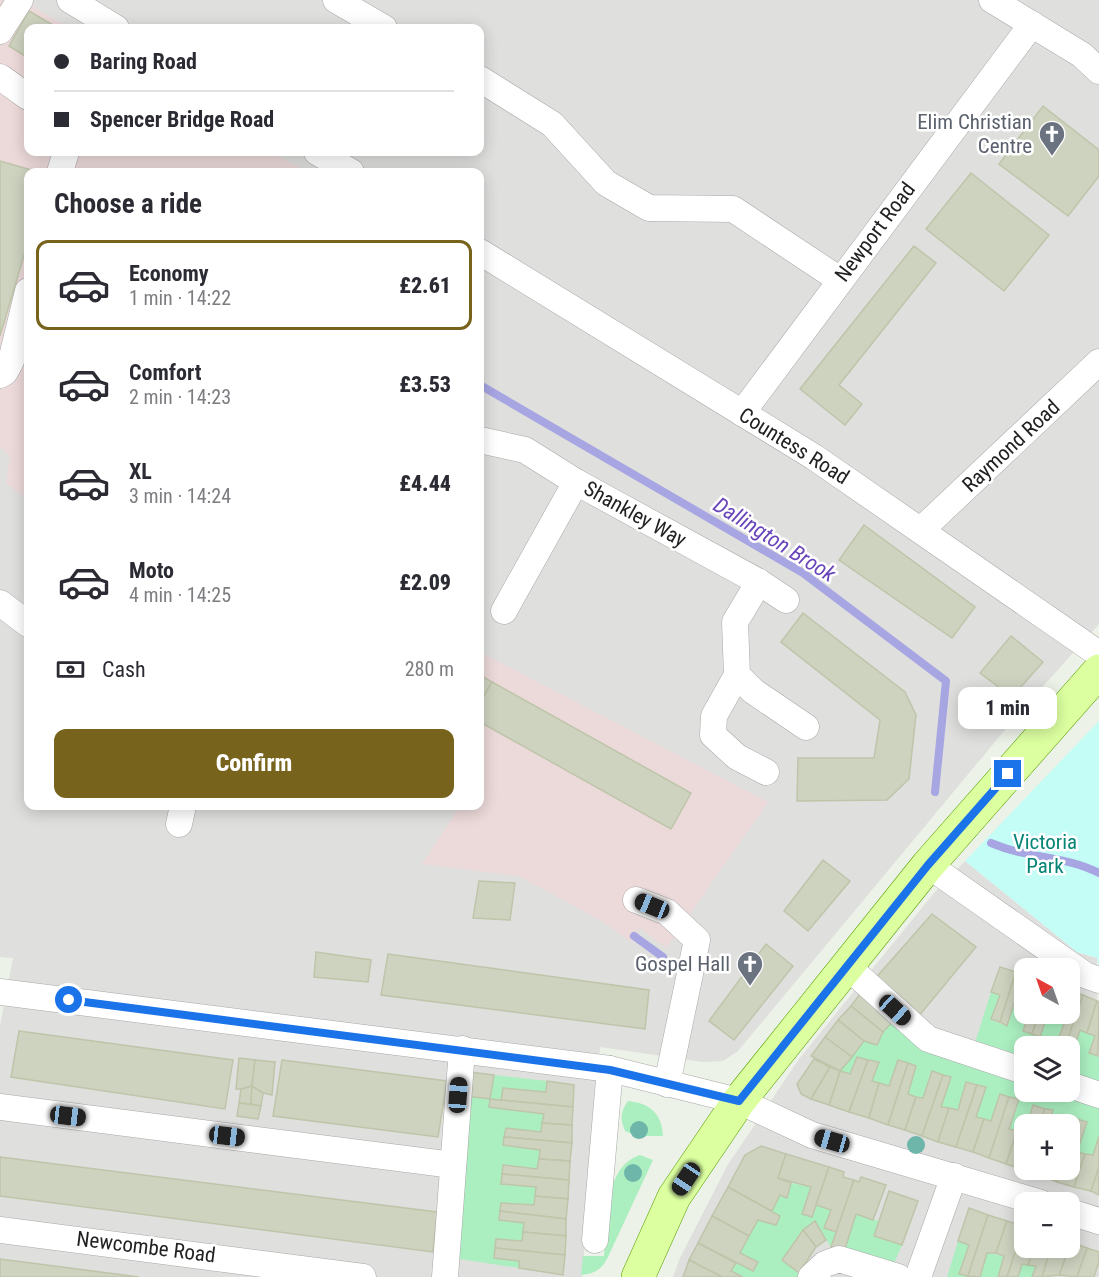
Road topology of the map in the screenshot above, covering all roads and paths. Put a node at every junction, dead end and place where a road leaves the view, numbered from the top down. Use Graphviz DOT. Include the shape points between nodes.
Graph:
graph roads {
  1 [pos="20,0"];
  2 [pos="70,0"];
  3 [pos="336,0"];
  4 [pos="992,0"];
  5 [pos="108,24"];
  6 [pos="377,24"];
  7 [pos="1032,24"];
  8 [pos="0,31"];
  9 [pos="1099,71"];
  10 [pos="0,77"];
  11 [pos="484,82"];
  12 [pos="24,94"];
  13 [pos="324,156"];
  14 [pos="344,168"];
  15 [pos="484,254"];
  16 [pos="840,279"];
  17 [pos="24,307"];
  18 [pos="1099,362"];
  19 [pos="0,375"];
  20 [pos="742,413"];
  21 [pos="484,441"];
  22 [pos="576,482"];
  23 [pos="922,530"];
  24 [pos="759,582"];
  25 [pos="786,600"];
  26 [pos="0,603"];
  27 [pos="504,611"];
  28 [pos="24,621"];
  29 [pos="1099,654"];
  30 [pos="1099,671"];
  31 [pos="737,675"];
  32 [pos="806,727"];
  33 [pos="766,772"];
  34 [pos="928,865"];
  35 [pos="636,900"];
  36 [pos="847,966"];
  37 [pos="1099,980"];
  38 [pos="0,992"];
  39 [pos="462,1049"];
  40 [pos="1014,1068"];
  41 [pos="610,1070"];
  42 [pos="667,1084"];
  43 [pos="1080,1088"];
  44 [pos="1099,1095"];
  45 [pos="739,1101"];
  46 [pos="0,1107"];
  47 [pos="453,1164"];
  48 [pos="954,1176"];
  49 [pos="1014,1195"];
  50 [pos="1080,1215"];
  51 [pos="1099,1221"];
  52 [pos="0,1230"];
  53 [pos="595,1240"];
  54 [pos="363,1277"];
  55 [pos="446,1277"];
  56 [pos="638,1277"];
  57 [pos="811,1277"];
  58 [pos="898,1277"];
  59 [pos="918,1277"];
  1 -- 8 [label="street"];
  2 -- 5 [label="street"];
  3 -- 6 [label="street"];
  4 -- 7 [label="street"];
  7 -- 9 [label="street" via="1082,55"];
  7 -- 16 [label="street, Newport Road"];
  10 -- 12 [label="street"];
  11 -- 16 [label="street" via="552,124 606,183 649,208 733,209"];
  13 -- 14 [label="street"];
  15 -- 20 [label="street, Countess Road"];
  16 -- 20 [label="street, Newport Road"];
  17 -- 19 [label="street" via="10,361"];
  18 -- 23 [label="street, Raymond Road"];
  20 -- 23 [label="street, Countess Road"];
  21 -- 22 [label="street, Shankley Way" via="525,450"];
  22 -- 24 [label="street, Shankley Way"];
  22 -- 27 [label="street"];
  23 -- 29 [label="street, Countess Road"];
  24 -- 25 [label="street, Shankley Way"];
  24 -- 31 [label="street" via="735,622"];
  26 -- 28 [label="street"];
  30 -- 34 [label="main road"];
  31 -- 32 [label="street" via="753,691"];
  31 -- 33 [label="street" via="714,716 713,735 737,757"];
  34 -- 36 [label="main road"];
  34 -- 37 [label="street" via="1085,975"];
  35 -- 42 [label="street" via="667,912 697,940"];
  36 -- 40 [label="street" via="928,1039"];
  36 -- 45 [label="main road"];
  38 -- 39 [label="street"];
  39 -- 41 [label="street"];
  39 -- 47 [label="street"];
  41 -- 42 [label="street"];
  41 -- 53 [label="street"];
  42 -- 45 [label="street"];
  43 -- 44 [label="street"];
  45 -- 48 [label="street" via="812,1135"];
  45 -- 56 [label="main road" via="674,1197"];
  46 -- 47 [label="street"];
  47 -- 55 [label="street"];
  48 -- 49 [label="street"];
  48 -- 59 [label="street"];
  50 -- 51 [label="street"];
  52 -- 54 [label="street, Newcombe Road"];
  57 -- 58 [label="street" via="839,1258"];
}
